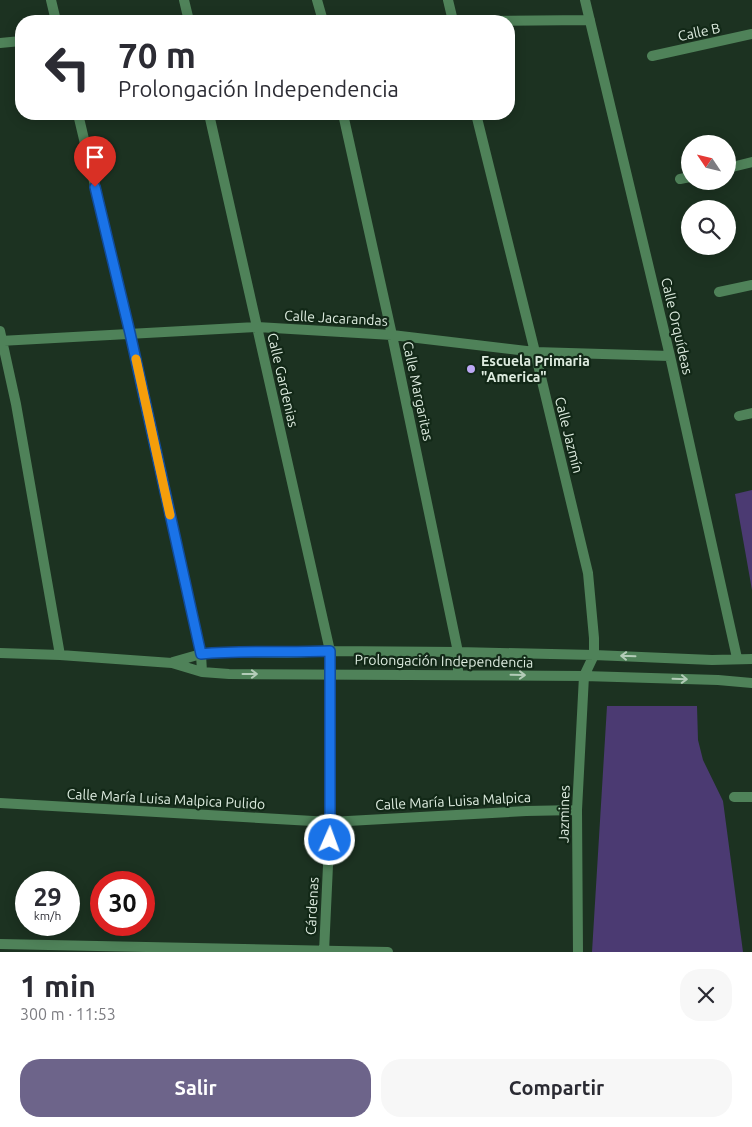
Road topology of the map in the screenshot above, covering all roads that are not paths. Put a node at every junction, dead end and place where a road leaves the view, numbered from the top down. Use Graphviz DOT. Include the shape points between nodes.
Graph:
graph roads {
  1 [pos="51,0"];
  2 [pos="184,0"];
  3 [pos="317,0"];
  4 [pos="448,0"];
  5 [pos="586,0"];
  6 [pos="55,15"];
  7 [pos="188,15"];
  8 [pos="321,15"];
  9 [pos="452,15"];
  10 [pos="590,20"];
  11 [pos="515,21"];
  12 [pos="752,34"];
  13 [pos="15,42"];
  14 [pos="0,43"];
  15 [pos="652,56"];
  16 [pos="79,120"];
  17 [pos="211,120"];
  18 [pos="344,120"];
  19 [pos="477,120"];
  20 [pos="752,162"];
  21 [pos="736,166"];
  22 [pos="752,285"];
  23 [pos="719,292"];
  24 [pos="257,327"];
  25 [pos="130,333"];
  26 [pos="392,335"];
  27 [pos="1,338"];
  28 [pos="535,352"];
  29 [pos="670,356"];
  30 [pos="752,413"];
  31 [pos="739,416"];
  32 [pos="330,651"];
  33 [pos="458,652"];
  34 [pos="0,653"];
  35 [pos="201,654"];
  36 [pos="60,655"];
  37 [pos="594,655"];
  38 [pos="737,658"];
  39 [pos="752,659"];
  40 [pos="172,663"];
  41 [pos="202,672"];
  42 [pos="330,674"];
  43 [pos="458,675"];
  44 [pos="584,676"];
  45 [pos="752,683"];
  46 [pos="734,796"];
  47 [pos="752,797"];
  48 [pos="0,803"];
  49 [pos="577,810"];
  50 [pos="330,822"];
  51 [pos="0,944"];
  52 [pos="324,951"];
  53 [pos="388,952"];
  54 [pos="578,952"];
  1 -- 6 [label="street"];
  2 -- 7 [label="street"];
  3 -- 8 [label="street"];
  4 -- 9 [label="street"];
  5 -- 10 [label="street, Calle Orquídeas"];
  10 -- 11 [label="street"];
  10 -- 29 [label="street, Calle Orquídeas"];
  12 -- 15 [label="street, Calle B"];
  13 -- 14 [label="street"];
  16 -- 25 [label="street"];
  17 -- 24 [label="street, Calle Gardenias"];
  18 -- 26 [label="street, Calle Margaritas"];
  19 -- 28 [label="street, Calle Jazmín"];
  20 -- 21 [label="street"];
  22 -- 23 [label="street"];
  24 -- 25 [label="street, Calle Jacarandas"];
  24 -- 26 [label="street, Calle Jacarandas"];
  24 -- 32 [label="street, Calle Gardenias"];
  25 -- 27 [label="street, Calle Jacarandas"];
  25 -- 35 [label="street"];
  26 -- 28 [label="street, Calle Jacarandas"];
  26 -- 33 [label="street, Calle Margaritas"];
  27 -- 36 [label="street" via="16,404"];
  28 -- 29 [label="street, Calle Jacarandas"];
  28 -- 37 [label="street, Calle Jazmín" via="588,573"];
  29 -- 38 [label="street, Calle Orquídeas"];
  30 -- 31 [label="street"];
  32 -- 33 [label="street, Prolongación Independencia"];
  32 -- 35 [label="street, Prolongación Independencia"];
  32 -- 42 [label="street, Cárdenas"];
  33 -- 37 [label="street, Prolongación Independencia"];
  33 -- 43 [label="street, Calle Margaritas"];
  34 -- 36 [label="street, Prolongación Independencia"];
  35 -- 40 [label="street, Prolongación Independencia"];
  35 -- 41 [label="street"];
  36 -- 40 [label="street, Prolongación Independencia"];
  38 -- 37 [label="street, Prolongación Independencia, one-way" via="712,660"];
  37 -- 44 [label="street, Calle Jazmín"];
  38 -- 39 [label="street, Prolongación Independencia"];
  40 -- 41 [label="street, Prolongación Independencia"];
  41 -- 42 [label="street, Prolongación Independencia, one-way"];
  42 -- 43 [label="street, Prolongación Independencia"];
  42 -- 50 [label="street, Cárdenas"];
  43 -- 44 [label="street, Prolongación Independencia, one-way"];
  44 -- 45 [label="street, Prolongación Independencia, one-way"];
  44 -- 49 [label="street, Jazmines"];
  46 -- 47 [label="street"];
  48 -- 50 [label="street, Calle María Luisa Malpica Pulido"];
  49 -- 50 [label="street, Calle María Luisa Malpica"];
  49 -- 54 [label="street, Jazmines"];
  50 -- 52 [label="street, Cárdenas"];
  51 -- 52 [label="street"];
  52 -- 53 [label="street"];
}
